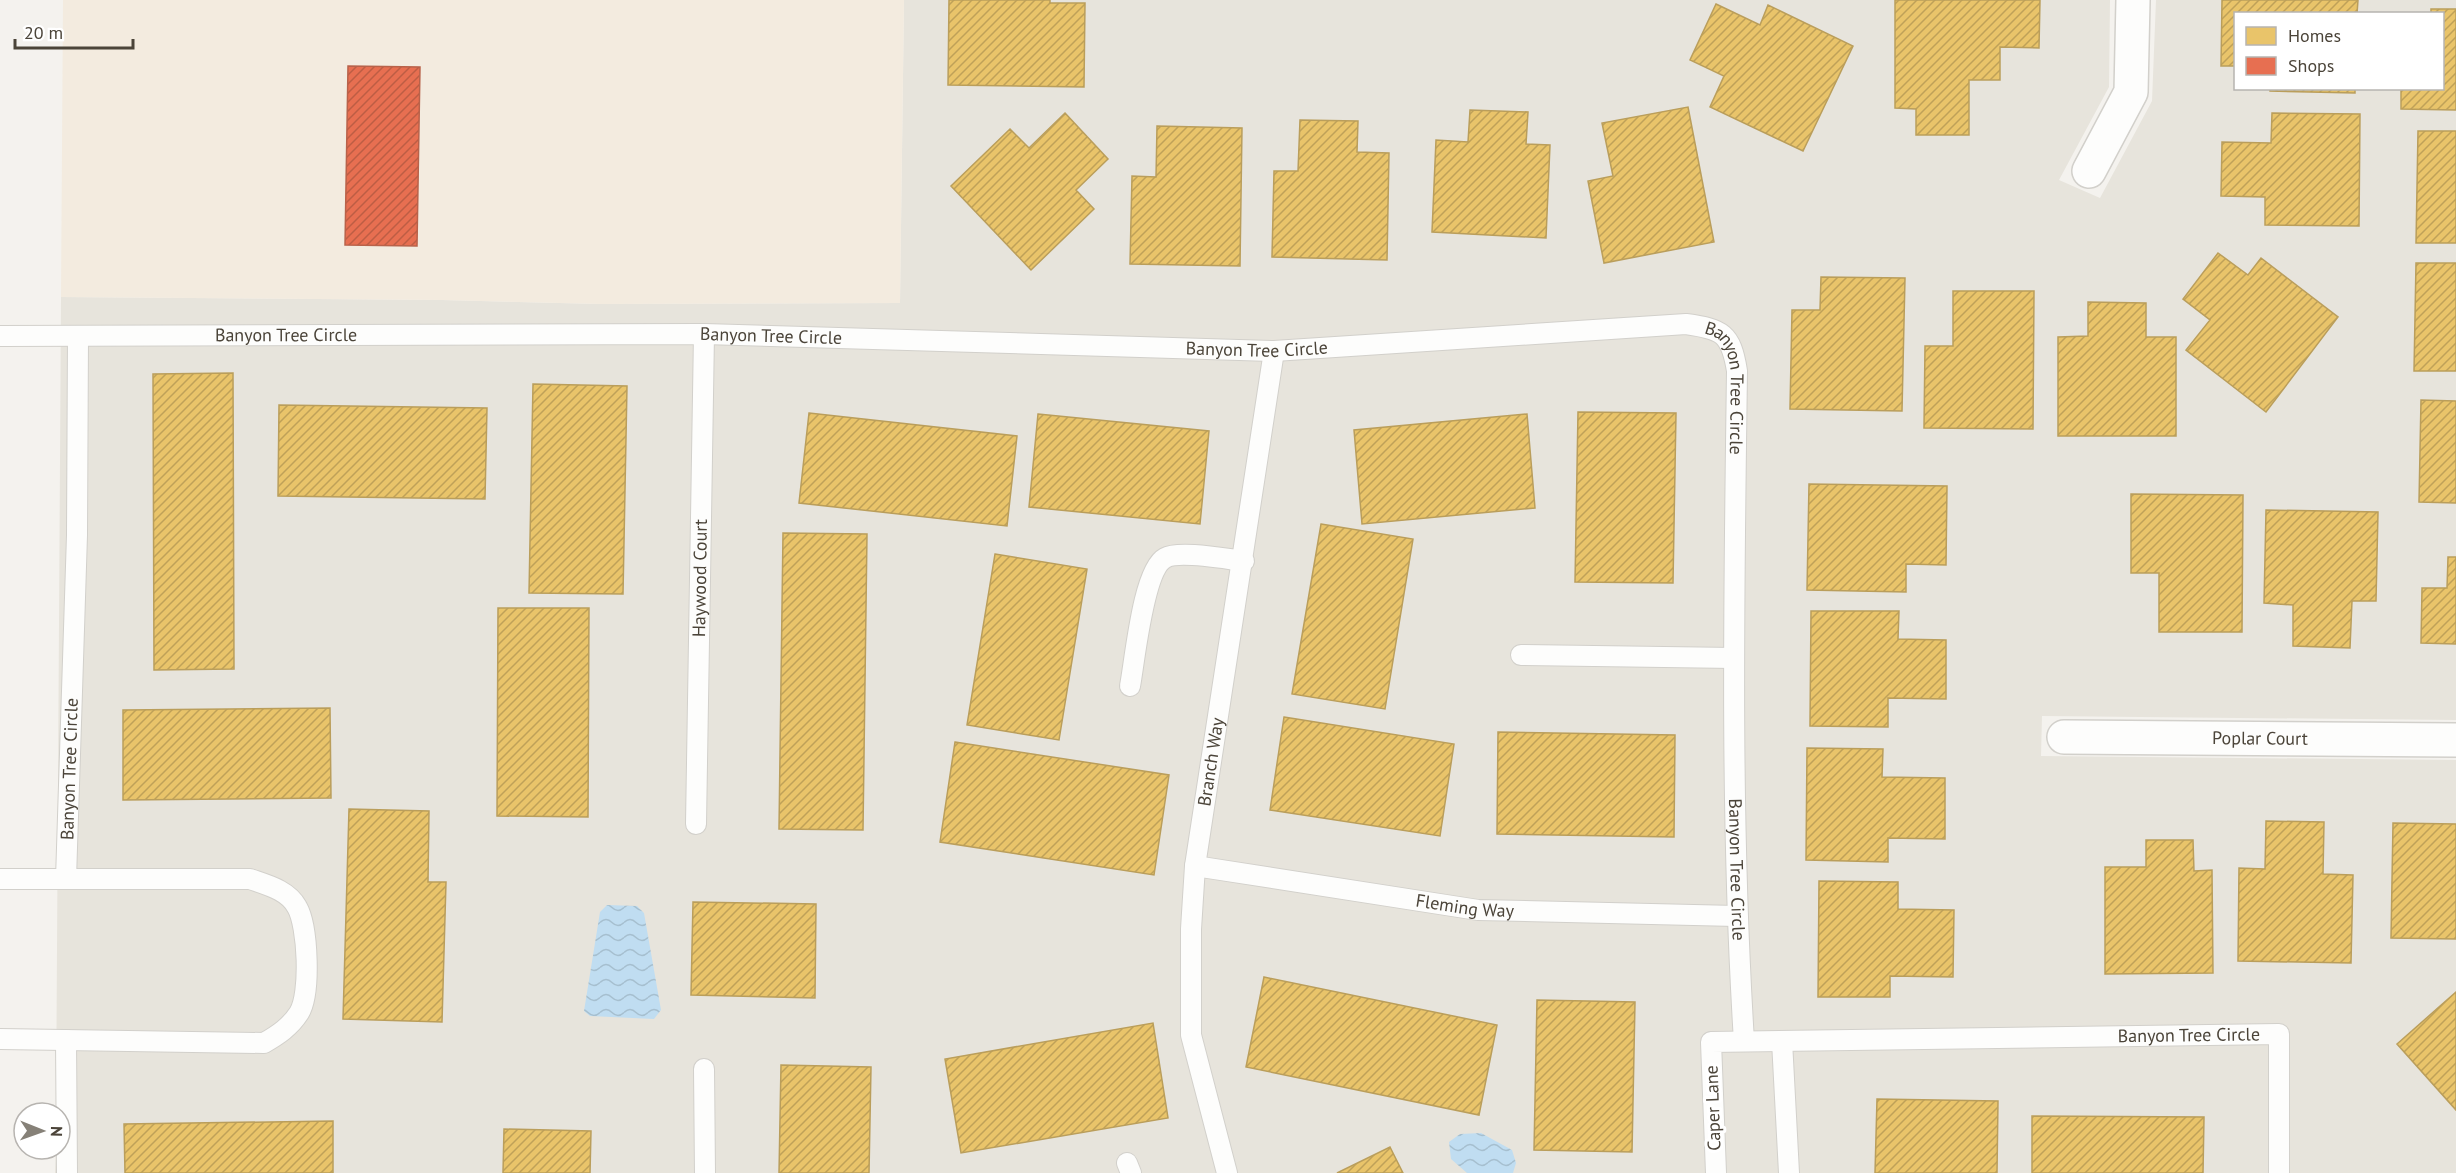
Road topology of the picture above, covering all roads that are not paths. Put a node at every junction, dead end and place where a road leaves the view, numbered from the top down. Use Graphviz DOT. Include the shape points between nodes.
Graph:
graph roads {
  1 [pos="2133,0"];
  2 [pos="2090,171"];
  3 [pos="704,334"];
  4 [pos="0,336"];
  5 [pos="78,336"];
  6 [pos="1274,351"];
  7 [pos="1244,561"];
  8 [pos="1521,655"];
  9 [pos="1734,658"];
  10 [pos="1130,686"];
  11 [pos="2064,736"];
  12 [pos="2456,740"];
  13 [pos="696,824"];
  14 [pos="1195,866"];
  15 [pos="0,879"];
  16 [pos="66,879"];
  17 [pos="1736,916"];
  18 [pos="0,1039"];
  19 [pos="66,1040"];
  20 [pos="1744,1041"];
  21 [pos="1782,1041"];
  22 [pos="1711,1042"];
  23 [pos="704,1069"];
  24 [pos="67,1173"];
  25 [pos="705,1173"];
  26 [pos="1227,1173"];
  27 [pos="1716,1173"];
  28 [pos="1789,1173"];
  29 [pos="2279,1173"];
  1 -- 2 [label="street" via="2131,92"];
  3 -- 5 [label="lane, Banyon Tree Circle"];
  3 -- 6 [label="lane, Banyon Tree Circle"];
  3 -- 13 [label="lane, Haywood Court"];
  4 -- 5 [label="lane, Banyon Tree Circle"];
  5 -- 16 [label="lane, Banyon Tree Circle" via="77,535"];
  6 -- 7 [label="lane, Branch Way"];
  6 -- 9 [label="lane, Banyon Tree Circle" via="1686,324 1715,328 1733,347 1737,371"];
  7 -- 10 [label="lane" via="1183,556 1166,557 1156,566 1149,583"];
  7 -- 14 [label="lane, Branch Way"];
  8 -- 9 [label="lane"];
  9 -- 17 [label="lane, Banyon Tree Circle"];
  11 -- 12 [label="street, Poplar Court"];
  14 -- 17 [label="lane, Fleming Way" via="1478,909"];
  14 -- 26 [label="lane, Branch Way" via="1191,1035"];
  15 -- 16 [label="lane"];
  16 -- 19 [label="lane" via="250,879 281,891 297,907 304,931 306,978 300,1011 284,1032 264,1043"];
  17 -- 20 [label="lane, Banyon Tree Circle"];
  18 -- 19 [label="lane"];
  19 -- 24 [label="lane"];
  20 -- 21 [label="lane, Banyon Tree Circle"];
  20 -- 22 [label="lane, Banyon Tree Circle"];
  21 -- 28 [label="lane"];
  21 -- 29 [label="lane, Banyon Tree Circle" via="2279,1034"];
  22 -- 27 [label="lane, Caper Lane"];
  23 -- 25 [label="lane"];
}
